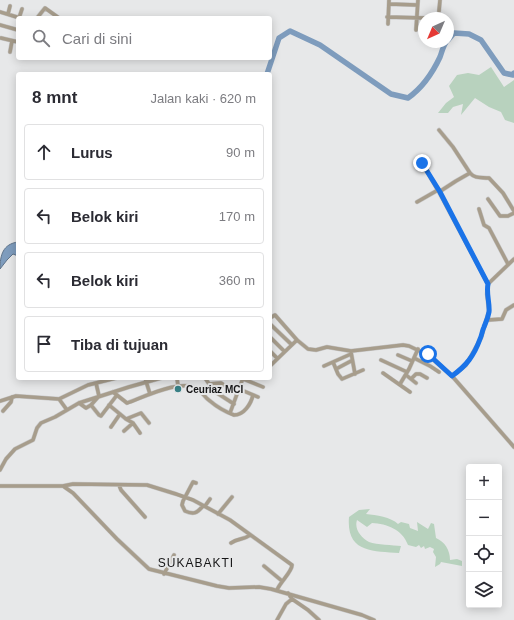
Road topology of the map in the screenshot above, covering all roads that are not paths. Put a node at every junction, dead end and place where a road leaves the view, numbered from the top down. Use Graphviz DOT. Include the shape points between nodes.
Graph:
graph roads {
  1 [pos="418,0"];
  2 [pos="440,0"];
  3 [pos="389,2"];
  4 [pos="417,5"];
  5 [pos="10,6"];
  6 [pos="22,9"];
  7 [pos="439,11"];
  8 [pos="0,12"];
  9 [pos="8,14"];
  10 [pos="20,16"];
  11 [pos="39,16"];
  12 [pos="56,16"];
  13 [pos="16,17"];
  14 [pos="388,17"];
  15 [pos="417,17"];
  16 [pos="388,24"];
  17 [pos="0,25"];
  18 [pos="16,29"];
  19 [pos="416,30"];
  20 [pos="0,39"];
  21 [pos="12,41"];
  22 [pos="16,42"];
  23 [pos="10,52"];
  24 [pos="439,130"];
  25 [pos="422,163"];
  26 [pos="470,173"];
  27 [pos="439,191"];
  28 [pos="488,199"];
  29 [pos="417,202"];
  30 [pos="479,209"];
  31 [pos="514,212"];
  32 [pos="514,259"];
  33 [pos="508,264"];
  34 [pos="488,284"];
  35 [pos="514,305"];
  36 [pos="272,317"];
  37 [pos="488,320"];
  38 [pos="272,326"];
  39 [pos="272,340"];
  40 [pos="297,340"];
  41 [pos="291,344"];
  42 [pos="418,349"];
  43 [pos="284,351"];
  44 [pos="272,353"];
  45 [pos="350,353"];
  46 [pos="398,355"];
  47 [pos="277,358"];
  48 [pos="381,360"];
  49 [pos="413,360"];
  50 [pos="351,361"];
  51 [pos="333,362"];
  52 [pos="272,364"];
  53 [pos="324,366"];
  54 [pos="336,369"];
  55 [pos="363,370"];
  56 [pos="439,372"];
  57 [pos="383,373"];
  58 [pos="406,373"];
  59 [pos="354,374"];
  60 [pos="452,376"];
  61 [pos="427,378"];
  62 [pos="411,379"];
  63 [pos="108,380"];
  64 [pos="145,380"];
  65 [pos="177,380"];
  66 [pos="206,380"];
  67 [pos="243,380"];
  68 [pos="246,380"];
  69 [pos="96,383"];
  70 [pos="416,383"];
  71 [pos="209,384"];
  72 [pos="400,384"];
  73 [pos="178,386"];
  74 [pos="263,387"];
  75 [pos="239,390"];
  76 [pos="113,392"];
  77 [pos="410,392"];
  78 [pos="150,394"];
  79 [pos="237,394"];
  80 [pos="117,395"];
  81 [pos="253,395"];
  82 [pos="12,396"];
  83 [pos="100,396"];
  84 [pos="258,397"];
  85 [pos="59,399"];
  86 [pos="0,401"];
  87 [pos="79,403"];
  88 [pos="234,404"];
  89 [pos="91,405"];
  90 [pos="109,405"];
  91 [pos="67,410"];
  92 [pos="3,411"];
  93 [pos="230,413"];
  94 [pos="120,414"];
  95 [pos="126,419"];
  96 [pos="149,423"];
  97 [pos="132,424"];
  98 [pos="111,427"];
  99 [pos="124,431"];
  100 [pos="140,433"];
  101 [pos="514,448"];
  102 [pos="0,470"];
  103 [pos="196,483"];
  104 [pos="119,485"];
  105 [pos="0,486"];
  106 [pos="64,486"];
  107 [pos="185,497"];
  108 [pos="232,497"];
  109 [pos="210,499"];
  110 [pos="204,506"];
  111 [pos="218,514"];
  112 [pos="145,517"];
  113 [pos="250,535"];
  114 [pos="231,543"];
  115 [pos="174,555"];
  116 [pos="264,566"];
  117 [pos="164,574"];
  118 [pos="282,581"];
  119 [pos="276,590"];
  120 [pos="288,593"];
  121 [pos="292,599"];
  122 [pos="277,620"];
  123 [pos="319,620"];
  124 [pos="374,620"];
  1 -- 4 [label="street"];
  2 -- 7 [label="street"];
  3 -- 4 [label="street"];
  3 -- 14 [label="street"];
  4 -- 15 [label="street"];
  5 -- 9 [label="street"];
  6 -- 10 [label="street"];
  8 -- 9 [label="street"];
  9 -- 13 [label="street"];
  11 -- 12 [label="street" via="46,8"];
  14 -- 15 [label="street"];
  14 -- 16 [label="street"];
  15 -- 19 [label="street"];
  17 -- 18 [label="street"];
  20 -- 21 [label="street"];
  21 -- 22 [label="street"];
  21 -- 23 [label="street"];
  24 -- 26 [label="street"];
  25 -- 27 [label="street"];
  26 -- 27 [label="street"];
  26 -- 31 [label="street" via="478,178 492,180"];
  27 -- 29 [label="street"];
  27 -- 34 [label="street"];
  28 -- 31 [label="street" via="500,216 508,216"];
  30 -- 33 [label="street" via="484,225 489,228"];
  32 -- 33 [label="street"];
  33 -- 34 [label="street"];
  34 -- 37 [label="street"];
  35 -- 37 [label="street" via="506,310 502,319"];
  36 -- 40 [label="street" via="275,315"];
  37 -- 60 [label="street" via="469,361"];
  38 -- 41 [label="street"];
  39 -- 43 [label="street"];
  40 -- 41 [label="street"];
  40 -- 45 [label="street" via="311,350 327,347"];
  41 -- 43 [label="street"];
  42 -- 45 [label="street" via="402,345"];
  42 -- 49 [label="street"];
  42 -- 60 [label="street" via="428,354"];
  43 -- 47 [label="street"];
  44 -- 47 [label="street"];
  45 -- 50 [label="street"];
  45 -- 51 [label="street"];
  46 -- 49 [label="street"];
  47 -- 52 [label="street"];
  48 -- 58 [label="street"];
  49 -- 56 [label="street"];
  49 -- 58 [label="street"];
  50 -- 54 [label="street"];
  50 -- 59 [label="street"];
  51 -- 53 [label="street"];
  51 -- 54 [label="street"];
  54 -- 59 [label="street" via="342,379"];
  55 -- 59 [label="street"];
  57 -- 72 [label="street"];
  58 -- 62 [label="street"];
  58 -- 72 [label="street"];
  60 -- 101 [label="street"];
  61 -- 62 [label="street" via="416,374"];
  62 -- 70 [label="street"];
  63 -- 69 [label="street"];
  64 -- 76 [label="street"];
  64 -- 78 [label="street"];
  65 -- 73 [label="street"];
  66 -- 71 [label="street"];
  67 -- 75 [label="street"];
  68 -- 74 [label="street"];
  69 -- 83 [label="street"];
  69 -- 85 [label="street"];
  71 -- 79 [label="street" via="221,383"];
  71 -- 88 [label="street" via="217,393"];
  72 -- 77 [label="street"];
  73 -- 78 [label="street"];
  73 -- 93 [label="street" via="196,388 210,401"];
  75 -- 79 [label="street"];
  75 -- 81 [label="street"];
  76 -- 80 [label="street"];
  76 -- 83 [label="street"];
  78 -- 80 [label="street" via="127,403"];
  79 -- 88 [label="street"];
  80 -- 90 [label="street"];
  81 -- 84 [label="street"];
  81 -- 93 [label="street" via="241,413"];
  82 -- 85 [label="street"];
  82 -- 86 [label="street"];
  82 -- 92 [label="street" via="11,402"];
  83 -- 87 [label="street"];
  83 -- 89 [label="street"];
  85 -- 91 [label="street"];
  87 -- 89 [label="street" via="86,408"];
  87 -- 91 [label="street"];
  88 -- 93 [label="street"];
  89 -- 90 [label="street" via="101,416"];
  90 -- 94 [label="street"];
  91 -- 102 [label="street" via="41,423 33,440 15,449"];
  94 -- 95 [label="street"];
  94 -- 98 [label="street"];
  95 -- 96 [label="street" via="140,412"];
  95 -- 97 [label="street"];
  97 -- 99 [label="street"];
  97 -- 100 [label="street"];
  103 -- 107 [label="street" via="193,482"];
  104 -- 106 [label="street"];
  104 -- 107 [label="street" via="147,485"];
  104 -- 112 [label="street" via="120,490"];
  105 -- 106 [label="street"];
  106 -- 117 [label="street" via="146,568"];
  107 -- 110 [label="street"];
  107 -- 110 [label="street" via="182,505 187,512 196,513"];
  108 -- 111 [label="street"];
  109 -- 110 [label="street"];
  110 -- 111 [label="street"];
  111 -- 113 [label="street"];
  113 -- 114 [label="street"];
  113 -- 118 [label="street" via="292,565 292,569"];
  115 -- 117 [label="street"];
  116 -- 118 [label="street"];
  117 -- 119 [label="street" via="229,588 259,587"];
  118 -- 119 [label="street"];
  119 -- 120 [label="street"];
  120 -- 121 [label="street"];
  120 -- 124 [label="street"];
  121 -- 122 [label="street"];
  121 -- 123 [label="street"];
}
